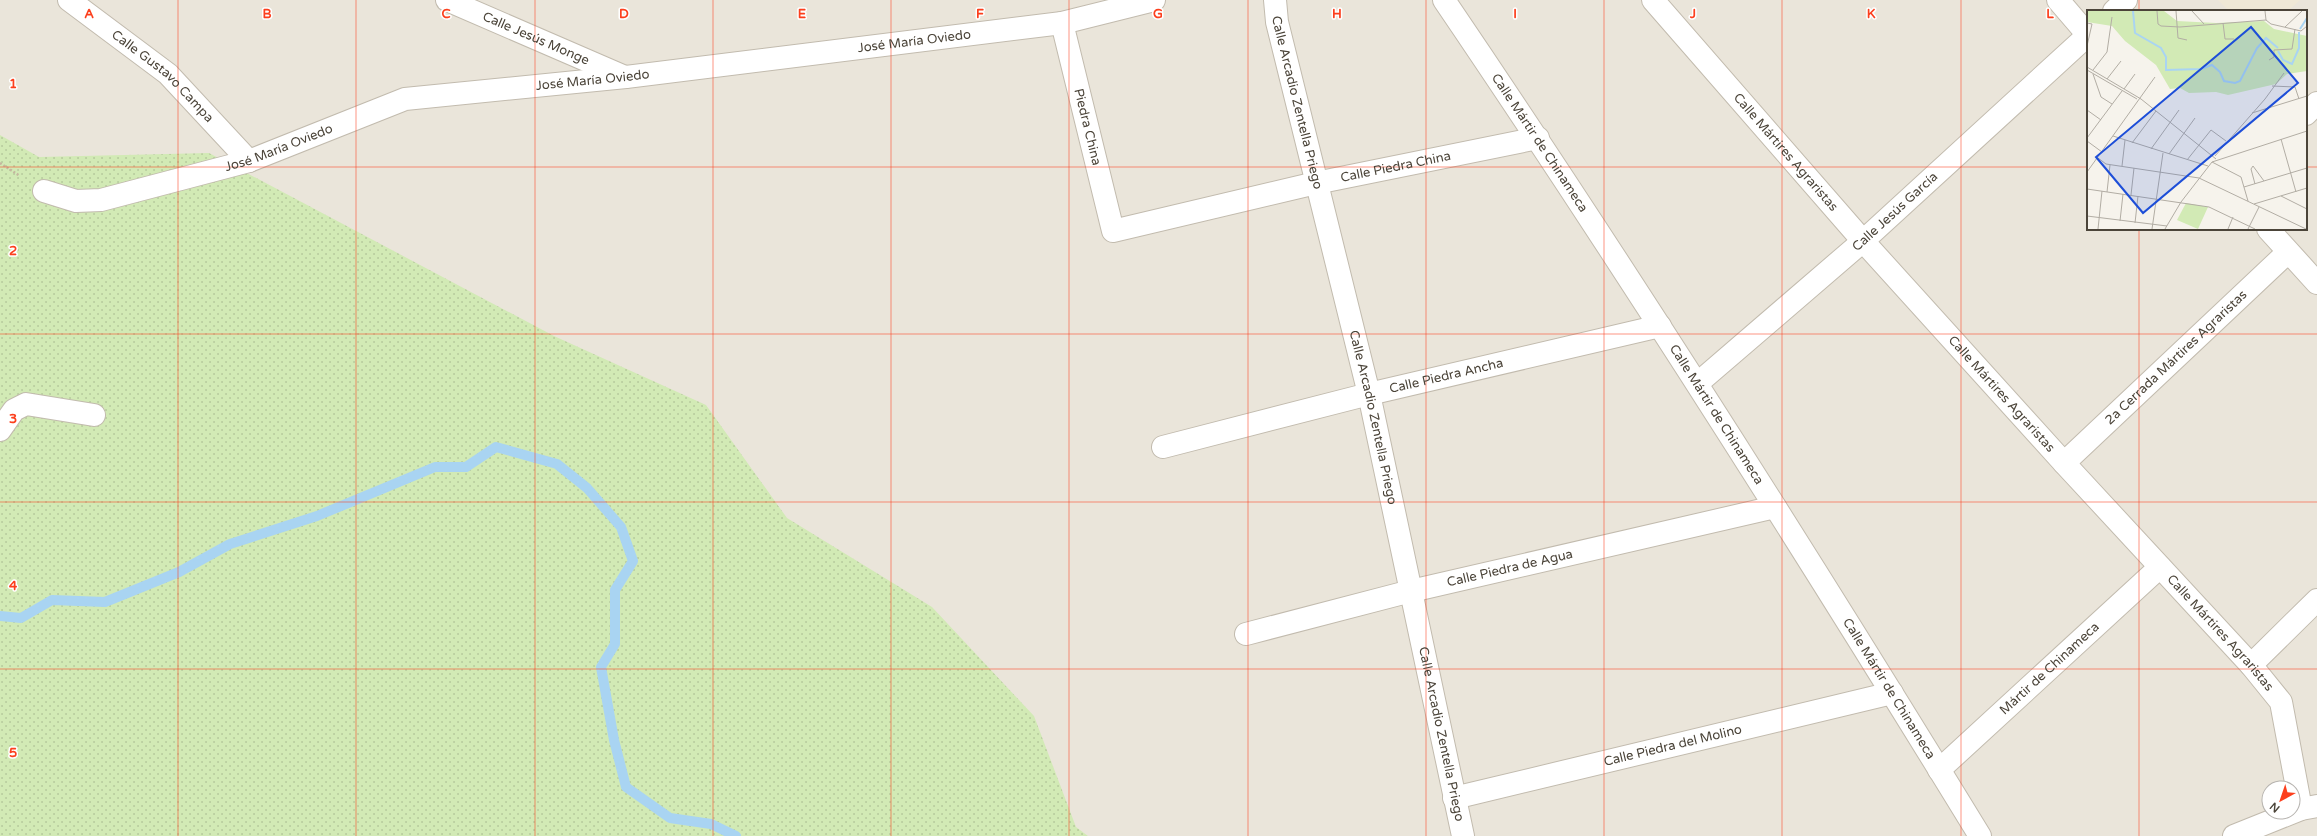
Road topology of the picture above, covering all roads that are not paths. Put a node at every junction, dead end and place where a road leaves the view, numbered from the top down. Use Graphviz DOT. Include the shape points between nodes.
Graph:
graph roads {
  1 [pos="69,0"];
  2 [pos="446,0"];
  3 [pos="1154,0"];
  4 [pos="1275,0"];
  5 [pos="1444,0"];
  6 [pos="1653,0"];
  7 [pos="2058,0"];
  8 [pos="2126,0"];
  9 [pos="2115,10"];
  10 [pos="1062,23"];
  11 [pos="2087,34"];
  12 [pos="2087,36"];
  13 [pos="626,77"];
  14 [pos="2317,103"];
  15 [pos="2307,113"];
  16 [pos="1538,138"];
  17 [pos="249,161"];
  18 [pos="1316,183"];
  19 [pos="44,191"];
  20 [pos="1113,230"];
  21 [pos="2269,230"];
  22 [pos="1864,241"];
  23 [pos="2288,252"];
  24 [pos="2317,283"];
  25 [pos="1660,326"];
  26 [pos="1698,383"];
  27 [pos="1369,394"];
  28 [pos="94,415"];
  29 [pos="0,430"];
  30 [pos="1163,447"];
  31 [pos="2064,463"];
  32 [pos="1775,507"];
  33 [pos="2160,567"];
  34 [pos="1411,591"];
  35 [pos="2317,600"];
  36 [pos="1246,634"];
  37 [pos="2251,665"];
  38 [pos="1892,693"];
  39 [pos="1939,770"];
  40 [pos="1454,798"];
  41 [pos="2309,808"];
  42 [pos="1463,836"];
  43 [pos="1980,836"];
  44 [pos="2234,836"];
  1 -- 17 [label="street, Calle Gustavo Campa" via="168,74"];
  2 -- 13 [label="street, Calle Jesús Monge"];
  3 -- 10 [label="street, José María Oviedo"];
  4 -- 18 [label="street, Calle Arcadio Zentella Priego"];
  5 -- 16 [label="street, Calle Mártir de Chinameca"];
  6 -- 22 [label="street, Calle Mártires Agraristas"];
  7 -- 11 [label="street"];
  8 -- 9 [label="street"];
  10 -- 13 [label="street, José María Oviedo"];
  10 -- 20 [label="street, Piedra China"];
  12 -- 22 [label="street, Calle Jesús García"];
  13 -- 17 [label="street, José María Oviedo" via="405,99"];
  14 -- 15 [label="street"];
  16 -- 18 [label="street, Calle Piedra China"];
  16 -- 25 [label="street, Calle Mártir de Chinameca"];
  17 -- 19 [label="street, José María Oviedo" via="101,200 76,201"];
  18 -- 20 [label="street, Calle Piedra China"];
  18 -- 27 [label="street, Calle Arcadio Zentella Priego"];
  21 -- 23 [label="street"];
  22 -- 26 [label="street, Calle Jesús García"];
  22 -- 31 [label="street, Calle Mártires Agraristas"];
  23 -- 24 [label="street"];
  23 -- 31 [label="street, 2a Cerrada Mártires Agraristas"];
  25 -- 26 [label="street, Calle Mártir de Chinameca"];
  25 -- 27 [label="street, Calle Piedra Ancha"];
  26 -- 32 [label="street, Calle Mártir de Chinameca"];
  27 -- 30 [label="street, Calle Piedra Ancha"];
  27 -- 34 [label="street, Calle Arcadio Zentella Priego"];
  28 -- 29 [label="street" via="26,404 14,410"];
  31 -- 33 [label="street, Calle Mártires Agraristas"];
  32 -- 34 [label="street, Calle Piedra de Agua"];
  32 -- 38 [label="street, Calle Mártir de Chinameca"];
  33 -- 37 [label="street, Calle Mártires Agraristas"];
  33 -- 39 [label="street, Mártir de Chinameca"];
  34 -- 36 [label="street, Calle Piedra de Agua"];
  34 -- 40 [label="street, Calle Arcadio Zentella Priego"];
  35 -- 37 [label="street"];
  37 -- 41 [label="street, Calle Mártires Agraristas" via="2281,702"];
  38 -- 39 [label="street, Calle Mártir de Chinameca"];
  38 -- 40 [label="street, Calle Piedra del Molino"];
  39 -- 43 [label="street, Calle Mártir de Chinameca"];
  40 -- 42 [label="street, Calle Arcadio Zentella Priego"];
  41 -- 44 [label="street"];
}
